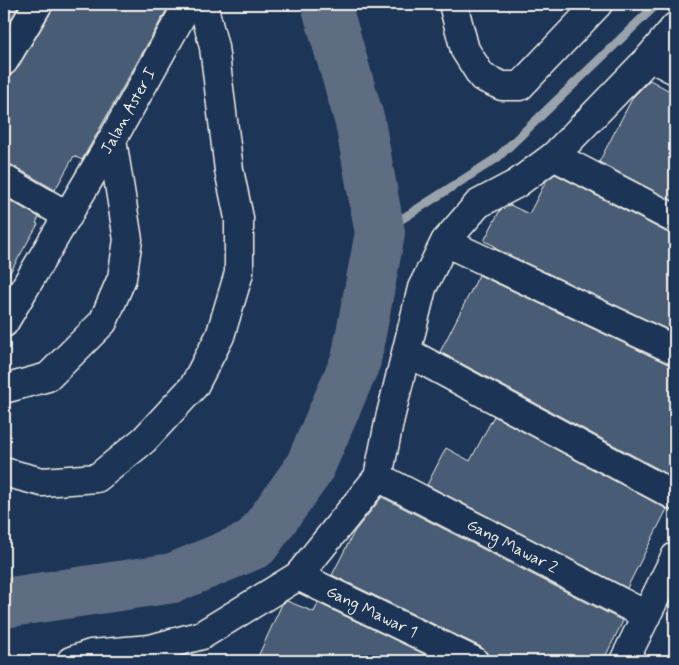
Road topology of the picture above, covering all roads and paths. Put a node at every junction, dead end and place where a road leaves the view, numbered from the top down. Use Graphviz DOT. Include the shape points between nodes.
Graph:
graph roads {
  1 [pos="38,4"];
  2 [pos="188,4"];
  3 [pos="203,4"];
  4 [pos="453,4"];
  5 [pos="598,4"];
  6 [pos="675,27"];
  7 [pos="650,57"];
  8 [pos="4,61"];
  9 [pos="675,70"];
  10 [pos="112,140"];
  11 [pos="554,156"];
  12 [pos="4,179"];
  13 [pos="68,216"];
  14 [pos="675,219"];
  15 [pos="445,242"];
  16 [pos="4,323"];
  17 [pos="675,350"];
  18 [pos="407,352"];
  19 [pos="4,389"];
  20 [pos="4,472"];
  21 [pos="378,477"];
  22 [pos="675,496"];
  23 [pos="675,557"];
  24 [pos="298,576"];
  25 [pos="646,615"];
  26 [pos="150,648"];
  27 [pos="71,661"];
  28 [pos="177,661"];
  29 [pos="474,661"];
  30 [pos="624,661"];
  1 -- 8 [label="street"];
  2 -- 10 [label="street, Jalan Aster I"];
  3 -- 20 [label="street" via="214,47 229,170 239,218 239,273 220,336 194,386 144,440 97,478 42,482"];
  4 -- 5 [label="street" via="465,50 482,77 502,86 520,86"];
  6 -- 7 [label="street"];
  7 -- 9 [label="street"];
  7 -- 11 [label="street"];
  10 -- 13 [label="street, Jalan Aster I"];
  10 -- 19 [label="street" via="128,240 122,278 103,322 48,377"];
  11 -- 14 [label="street"];
  11 -- 15 [label="street" via="516,184 478,204"];
  12 -- 13 [label="street"];
  13 -- 16 [label="street, Jalan Aster I"];
  15 -- 17 [label="street"];
  15 -- 18 [label="street" via="422,288"];
  18 -- 21 [label="street"];
  18 -- 22 [label="street"];
  21 -- 24 [label="street"];
  21 -- 25 [label="street, Gang Mawar 2"];
  23 -- 25 [label="street"];
  24 -- 26 [label="street" via="202,635"];
  24 -- 29 [label="street, Gang Mawar 1"];
  25 -- 30 [label="street"];
  26 -- 27 [label="street" via="91,654"];
  26 -- 28 [label="street"];
}
